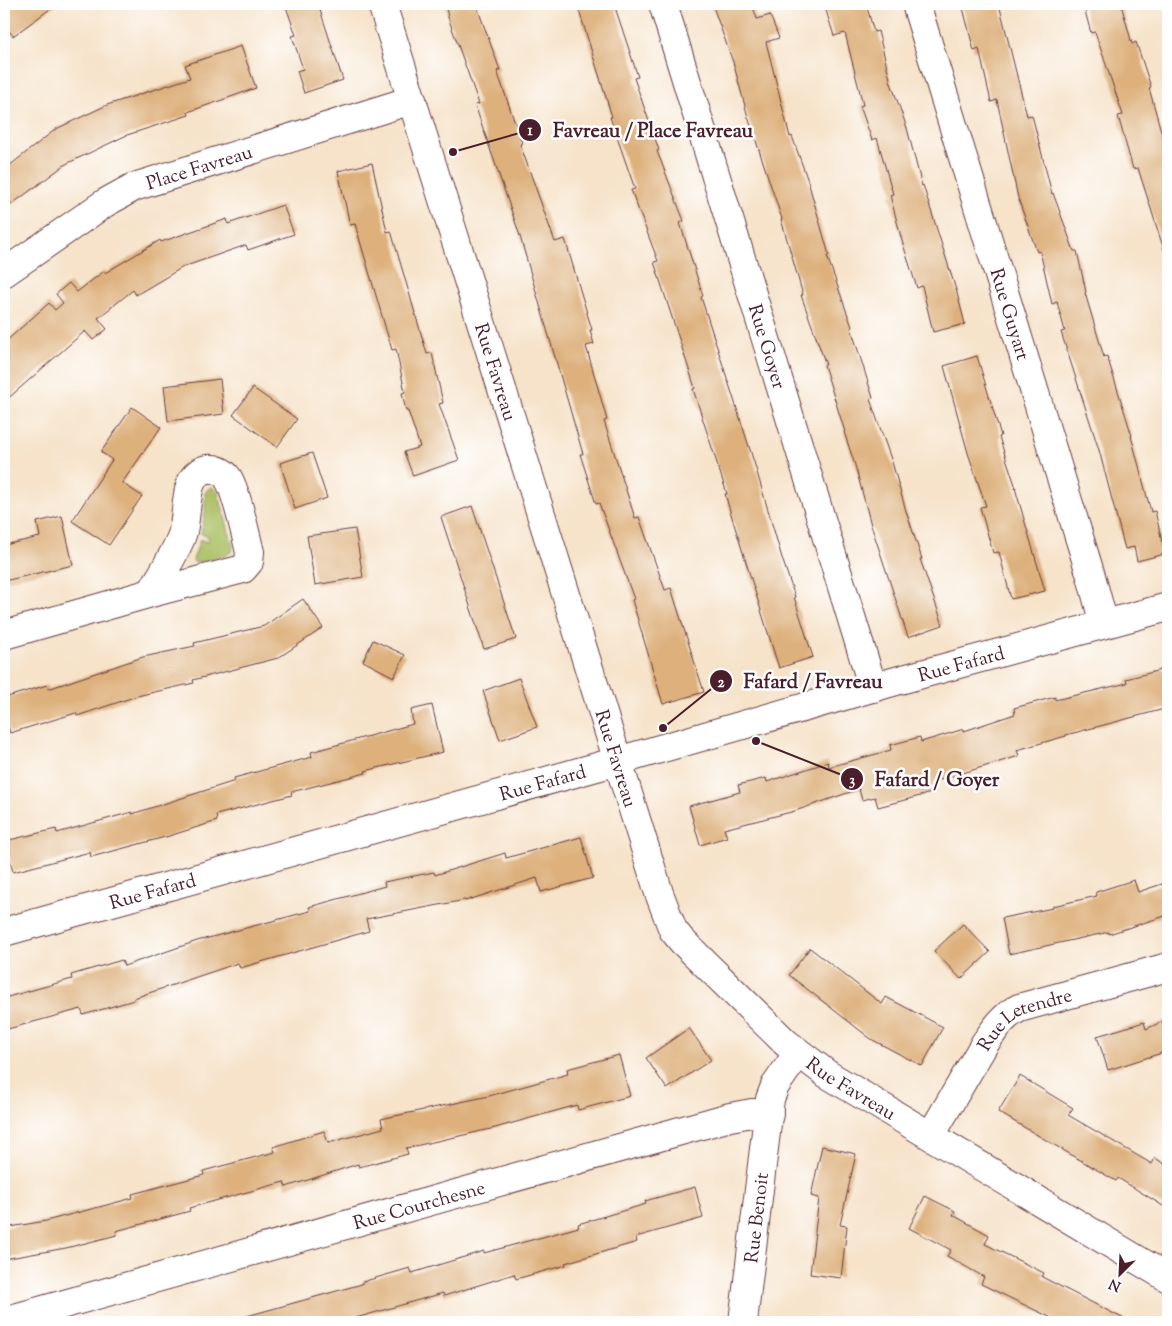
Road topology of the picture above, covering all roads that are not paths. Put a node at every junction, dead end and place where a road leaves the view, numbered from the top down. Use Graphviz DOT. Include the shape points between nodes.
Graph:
graph roads {
  1 [pos="382,4"];
  2 [pos="663,4"];
  3 [pos="916,4"];
  4 [pos="412,100"];
  5 [pos="4,273"];
  6 [pos="151,592"];
  7 [pos="1168,607"];
  8 [pos="1104,624"];
  9 [pos="4,635"];
  10 [pos="873,688"];
  11 [pos="618,761"];
  12 [pos="4,932"];
  13 [pos="1168,967"];
  14 [pos="798,1053"];
  15 [pos="769,1114"];
  16 [pos="931,1135"];
  17 [pos="1168,1278"];
  18 [pos="4,1321"];
  19 [pos="743,1322"];
  1 -- 4 [label="street, Rue Favreau"];
  2 -- 10 [label="street, Rue Goyer"];
  3 -- 8 [label="street, Rue Guyart"];
  4 -- 5 [label="street, Place Favreau" via="134,187 105,203"];
  4 -- 11 [label="street, Rue Favreau"];
  6 -- 6 [label="street" via="238,571 249,562 250,552 232,487 223,473 211,468 203,470 192,481 181,536"];
  6 -- 9 [label="street"];
  7 -- 8 [label="street, Rue Fafard"];
  8 -- 10 [label="street, Rue Fafard"];
  10 -- 11 [label="street, Rue Fafard"];
  11 -- 12 [label="street, Rue Fafard"];
  11 -- 14 [label="street, Rue Favreau" via="673,930 694,955"];
  13 -- 16 [label="street, Rue Letendre" via="1009,1013 985,1043"];
  14 -- 15 [label="street" via="772,1093"];
  14 -- 16 [label="street, Rue Favreau" via="827,1074"];
  15 -- 18 [label="street, Rue Courchesne" via="730,1117"];
  15 -- 19 [label="street, Rue Benoit"];
  16 -- 17 [label="street, Rue Favreau"];
}
